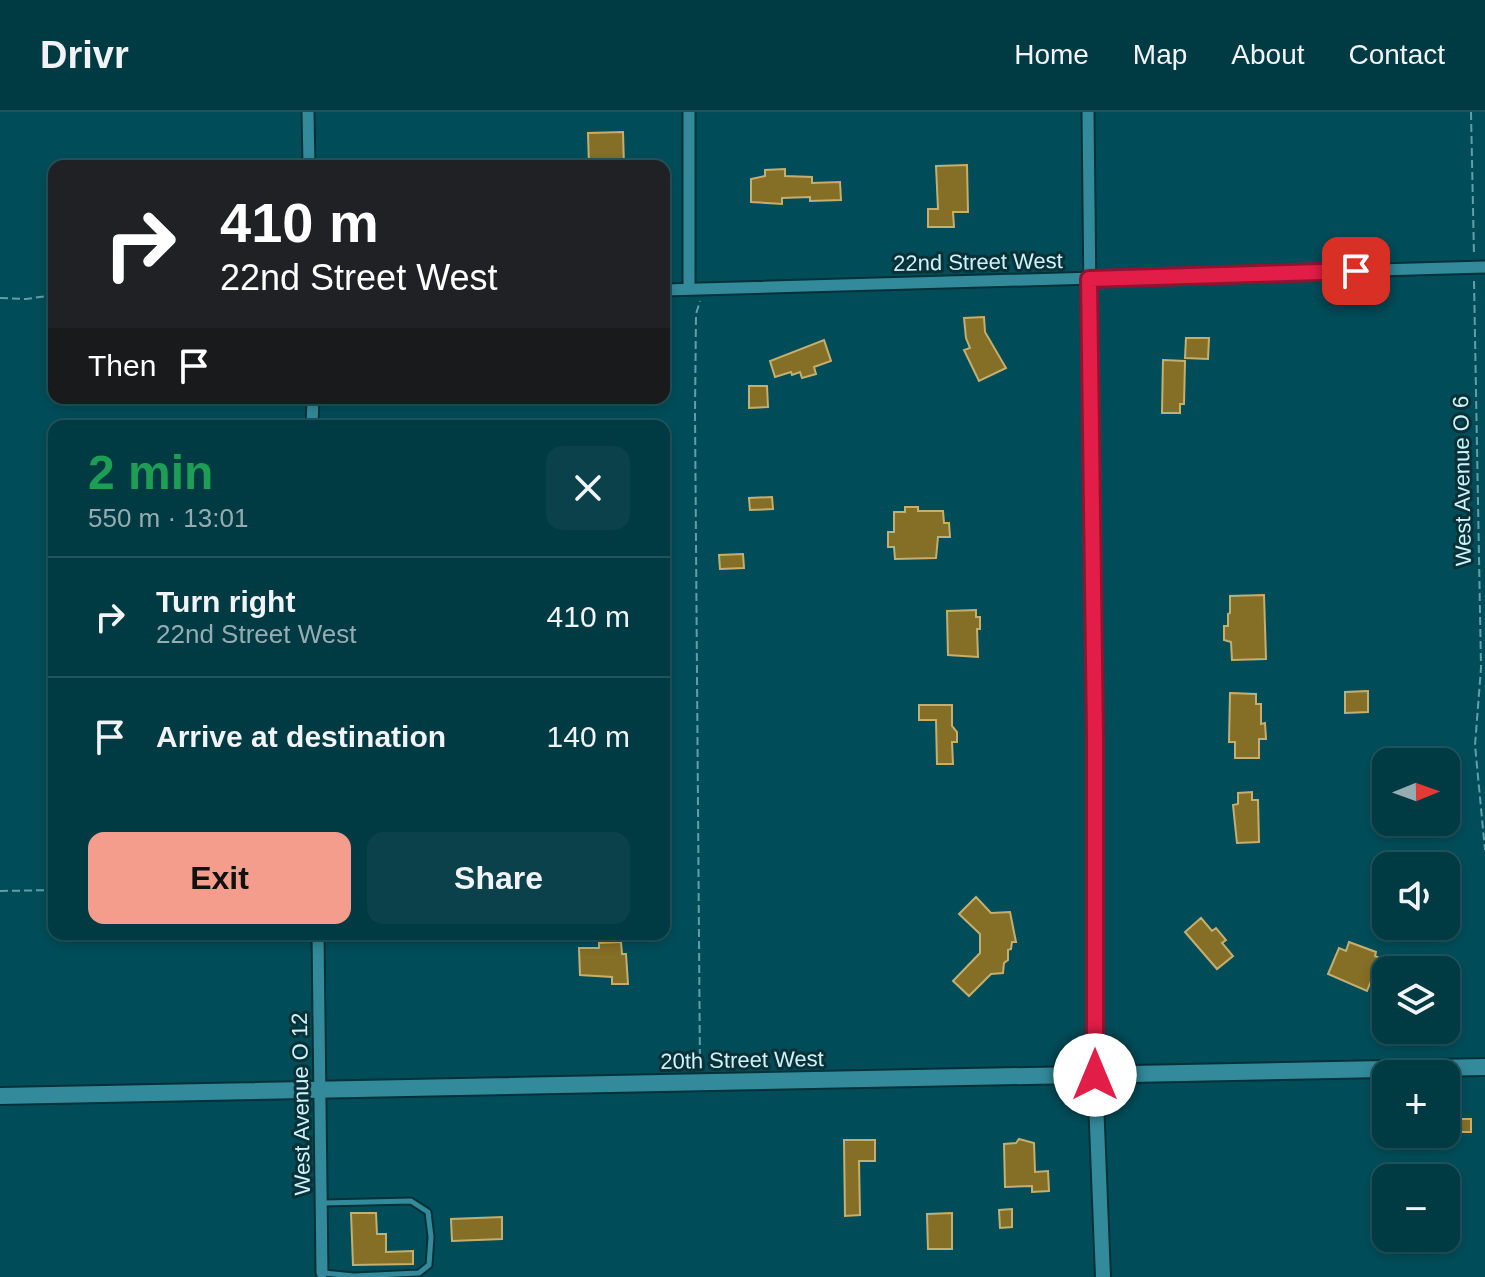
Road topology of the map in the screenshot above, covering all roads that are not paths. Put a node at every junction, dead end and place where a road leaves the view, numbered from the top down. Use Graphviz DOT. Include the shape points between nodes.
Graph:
graph roads {
  1 [pos="308,112"];
  2 [pos="689,112"];
  3 [pos="1088,112"];
  4 [pos="309,160"];
  5 [pos="1480,267"];
  6 [pos="1089,279"];
  7 [pos="689,289"];
  8 [pos="670,290"];
  9 [pos="318,940"];
  10 [pos="1485,1067"];
  11 [pos="1095,1075"];
  12 [pos="320,1091"];
  13 [pos="0,1096"];
  14 [pos="322,1203"];
  15 [pos="322,1273"];
  16 [pos="1103,1277"];
  1 -- 4 [label="street"];
  2 -- 7 [label="street"];
  3 -- 6 [label="street"];
  5 -- 6 [label="street, 22nd Street West"];
  6 -- 7 [label="street, 22nd Street West"];
  6 -- 11 [label="street"];
  7 -- 8 [label="street, 22nd Street West"];
  9 -- 12 [label="street, West Avenue O 12"];
  10 -- 11 [label="main road, 20th Street West"];
  11 -- 12 [label="main road, 20th Street West"];
  11 -- 16 [label="street"];
  12 -- 13 [label="main road, 20th Street West"];
  12 -- 14 [label="street, West Avenue O 12"];
  14 -- 15 [label="street, West Avenue O 12"];
  14 -- 15 [label="lane" via="411,1201 428,1212 431,1237 429,1265 419,1273"];
}
